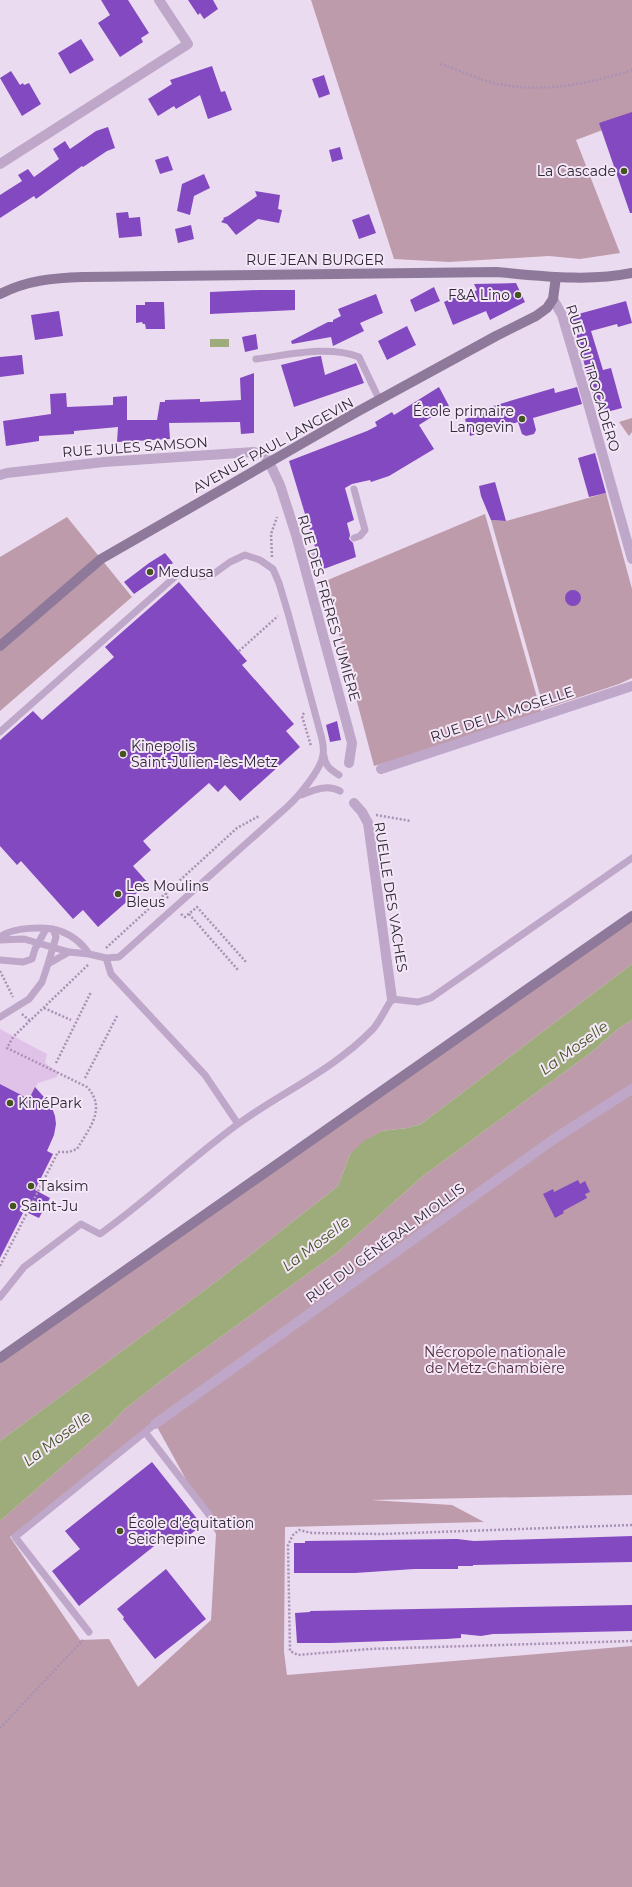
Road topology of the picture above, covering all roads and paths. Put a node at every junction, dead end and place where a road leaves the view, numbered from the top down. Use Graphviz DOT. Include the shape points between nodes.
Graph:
graph roads {
  1 [pos="159,0"];
  2 [pos="440,64"];
  3 [pos="632,70"];
  4 [pos="0,164"];
  5 [pos="632,273"];
  6 [pos="556,277"];
  7 [pos="0,294"];
  8 [pos="553,299"];
  9 [pos="256,359"];
  10 [pos="380,401"];
  11 [pos="270,462"];
  12 [pos="0,476"];
  13 [pos="354,489"];
  14 [pos="286,506"];
  15 [pos="354,538"];
  16 [pos="315,552"];
  17 [pos="300,553"];
  18 [pos="632,559"];
  19 [pos="273,570"];
  20 [pos="278,616"];
  21 [pos="0,646"];
  22 [pos="239,651"];
  23 [pos="632,686"];
  24 [pos="302,716"];
  25 [pos="304,720"];
  26 [pos="0,732"];
  27 [pos="324,755"];
  28 [pos="349,763"];
  29 [pos="381,769"];
  30 [pos="339,775"];
  31 [pos="340,791"];
  32 [pos="301,794"];
  33 [pos="354,803"];
  34 [pos="362,812"];
  35 [pos="411,821"];
  36 [pos="632,858"];
  37 [pos="166,881"];
  38 [pos="175,906"];
  39 [pos="189,914"];
  40 [pos="632,916"];
  41 [pos="50,929"];
  42 [pos="0,937"];
  43 [pos="0,940"];
  44 [pos="38,943"];
  45 [pos="54,947"];
  46 [pos="69,952"];
  47 [pos="89,954"];
  48 [pos="106,958"];
  49 [pos="0,960"];
  50 [pos="246,962"];
  51 [pos="48,964"];
  52 [pos="238,970"];
  53 [pos="91,992"];
  54 [pos="392,999"];
  55 [pos="44,1008"];
  56 [pos="117,1016"];
  57 [pos="0,1017"];
  58 [pos="71,1020"];
  59 [pos="56,1064"];
  60 [pos="85,1078"];
  61 [pos="632,1089"];
  62 [pos="238,1124"];
  63 [pos="0,1297"];
  64 [pos="0,1358"];
  65 [pos="155,1424"];
  66 [pos="145,1432"];
  67 [pos="210,1516"];
  68 [pos="632,1525"];
  69 [pos="89,1632"];
  70 [pos="632,1641"];
  71 [pos="0,1728"];
  1 -- 4 [label="street" via="188,44"];
  2 -- 3 [label="path" via="498,84 549,88 588,83"];
  5 -- 6 [label="main road, RUE JEAN BURGER" via="596,278"];
  6 -- 7 [label="main road, RUE JEAN BURGER" via="497,272 83,277 43,279"];
  6 -- 8 [label="main road"];
  8 -- 10 [label="main road, AVENUE PAUL LANGEVIN" via="547,308 536,316"];
  8 -- 18 [label="street, RUE DU TROCADÉRO" via="562,315"];
  9 -- 10 [label="lane" via="323,352 347,353 359,357"];
  10 -- 11 [label="main road, AVENUE PAUL LANGEVIN"];
  11 -- 12 [label="street, RUE JULES SAMSON" via="264,455 254,452 104,462 7,473"];
  11 -- 14 [label="street, RUE DES FRÈRES LUMIÈRE"];
  11 -- 21 [label="main road, AVENUE PAUL LANGEVIN" via="101,559"];
  13 -- 15 [label="lane" via="365,530"];
  14 -- 17 [label="street, RUE DES FRÈRES LUMIÈRE"];
  14 -- 19 [label="path" via="279,513 270,534"];
  16 -- 17 [label="lane"];
  17 -- 28 [label="street, RUE DES FRÈRES LUMIÈRE" via="352,743"];
  19 -- 26 [label="lane" via="260,560 245,555 212,575 177,575"];
  19 -- 27 [label="lane" via="294,633"];
  20 -- 22 [label="path"];
  23 -- 29 [label="street, RUE DE LA MOSELLE"];
  24 -- 25 [label="path"];
  27 -- 30 [label="lane" via="325,763"];
  27 -- 32 [label="lane"];
  31 -- 32 [label="lane" via="334,787 323,787"];
  32 -- 38 [label="lane"];
  33 -- 34 [label="street, RUELLE DES VACHES"];
  34 -- 35 [label="path"];
  34 -- 54 [label="street, RUELLE DES VACHES" via="368,823"];
  36 -- 54 [label="lane" via="431,998 418,1002"];
  37 -- 38 [label="path" via="166,896"];
  38 -- 39 [label="path" via="185,918"];
  38 -- 48 [label="lane" via="119,957"];
  39 -- 50 [label="path" via="197,907"];
  39 -- 52 [label="path"];
  40 -- 64 [label="main road"];
  41 -- 42 [label="lane" via="6,932"];
  41 -- 44 [label="lane"];
  41 -- 45 [label="lane" via="56,937"];
  41 -- 47 [label="lane" via="71,936 85,947"];
  43 -- 44 [label="lane" via="24,939"];
  44 -- 45 [label="lane"];
  44 -- 49 [label="lane" via="32,960"];
  45 -- 46 [label="lane"];
  45 -- 51 [label="lane"];
  46 -- 47 [label="lane"];
  46 -- 51 [label="lane"];
  47 -- 48 [label="lane"];
  48 -- 62 [label="lane" via="111,974 204,1075"];
  51 -- 57 [label="lane" via="42,982 33,995"];
  53 -- 59 [label="path"];
  54 -- 62 [label="lane" via="374,1028 351,1050 305,1083"];
  55 -- 58 [label="path"];
  56 -- 60 [label="path"];
  61 -- 65 [label="street, RUE DU GÉNÉRAL MIOLLIS" via="554,1139"];
  62 -- 63 [label="lane" via="100,1234 81,1224 24,1267"];
  65 -- 66 [label="lane"];
  66 -- 67 [label="lane"];
  66 -- 69 [label="lane" via="15,1537"];
  68 -- 70 [label="path" via="382,1534 299,1530 288,1545 290,1651 298,1655 369,1649"];
  69 -- 71 [label="path" via="76,1649"];
}
